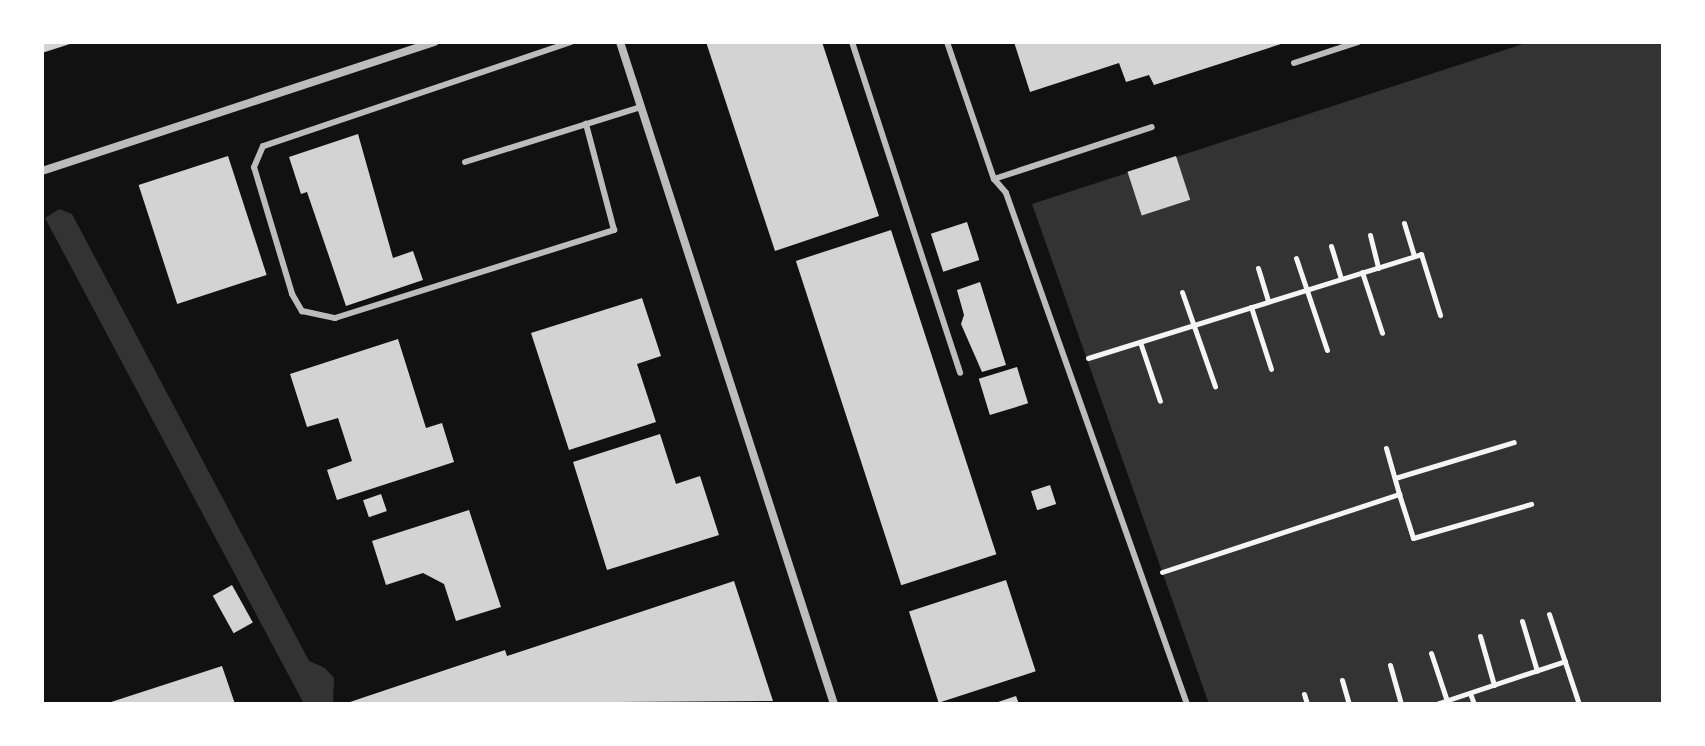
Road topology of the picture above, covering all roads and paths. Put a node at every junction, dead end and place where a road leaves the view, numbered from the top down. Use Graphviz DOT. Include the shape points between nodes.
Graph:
graph roads {
  1 [pos="434,42"];
  2 [pos="571,42"];
  3 [pos="620,42"];
  4 [pos="852,42"];
  5 [pos="947,42"];
  6 [pos="1358,42"];
  7 [pos="1294,63"];
  8 [pos="640,107"];
  9 [pos="586,124"];
  10 [pos="1152,127"];
  11 [pos="465,162"];
  12 [pos="42,171"];
  13 [pos="994,179"];
  14 [pos="1404,223"];
  15 [pos="1370,235"];
  16 [pos="1331,246"];
  17 [pos="1414,256"];
  18 [pos="1296,258"];
  19 [pos="1258,268"];
  20 [pos="1378,268"];
  21 [pos="1362,272"];
  22 [pos="1341,278"];
  23 [pos="1307,289"];
  24 [pos="1182,292"];
  25 [pos="1268,302"];
  26 [pos="1251,307"];
  27 [pos="1440,315"];
  28 [pos="1194,325"];
  29 [pos="1382,333"];
  30 [pos="1140,342"];
  31 [pos="1327,350"];
  32 [pos="1067,365"];
  33 [pos="1271,369"];
  34 [pos="960,373"];
  35 [pos="1215,386"];
  36 [pos="1160,401"];
  37 [pos="1514,442"];
  38 [pos="1386,448"];
  39 [pos="1395,478"];
  40 [pos="1399,494"];
  41 [pos="1531,504"];
  42 [pos="1143,579"];
  43 [pos="1549,614"];
  44 [pos="1522,621"];
  45 [pos="1480,636"];
  46 [pos="1431,653"];
  47 [pos="1565,661"];
  48 [pos="1390,665"];
  49 [pos="1537,671"];
  50 [pos="1342,680"];
  51 [pos="1494,685"];
  52 [pos="1470,693"];
  53 [pos="1304,694"];
  54 [pos="1447,701"];
  55 [pos="834,704"];
  56 [pos="1187,704"];
  57 [pos="1307,704"];
  58 [pos="1349,704"];
  59 [pos="1401,704"];
  60 [pos="1436,704"];
  61 [pos="1474,704"];
  62 [pos="1579,704"];
  1 -- 12 [label="street"];
  2 -- 9 [label="lane" via="263,146 254,167 292,294 302,311 335,318 614,230"];
  3 -- 8 [label="street"];
  4 -- 34 [label="lane"];
  5 -- 13 [label="lane"];
  6 -- 7 [label="lane"];
  8 -- 9 [label="lane"];
  8 -- 55 [label="street"];
  9 -- 11 [label="lane"];
  10 -- 13 [label="lane"];
  13 -- 32 [label="lane" via="1006,193"];
  14 -- 17 [label="path"];
  15 -- 20 [label="path"];
  16 -- 22 [label="path"];
  17 -- 20 [label="path"];
  17 -- 27 [label="path" via="1421,254"];
  18 -- 23 [label="path"];
  19 -- 25 [label="path"];
  20 -- 21 [label="path"];
  21 -- 22 [label="path"];
  21 -- 29 [label="path"];
  22 -- 23 [label="path"];
  23 -- 25 [label="path"];
  23 -- 31 [label="path"];
  24 -- 28 [label="path"];
  25 -- 26 [label="path"];
  26 -- 28 [label="path"];
  26 -- 33 [label="path"];
  28 -- 30 [label="path"];
  28 -- 35 [label="path"];
  30 -- 32 [label="path"];
  30 -- 36 [label="path"];
  32 -- 42 [label="lane"];
  37 -- 39 [label="path"];
  38 -- 39 [label="path"];
  39 -- 40 [label="path"];
  40 -- 41 [label="path" via="1413,538"];
  40 -- 42 [label="path"];
  42 -- 56 [label="lane"];
  43 -- 47 [label="path"];
  44 -- 49 [label="path"];
  45 -- 51 [label="path"];
  46 -- 54 [label="path"];
  47 -- 49 [label="path"];
  47 -- 62 [label="path"];
  48 -- 59 [label="path"];
  49 -- 51 [label="path"];
  50 -- 58 [label="path"];
  51 -- 52 [label="path"];
  52 -- 54 [label="path"];
  52 -- 61 [label="path"];
  53 -- 57 [label="path"];
  54 -- 60 [label="path"];
}
